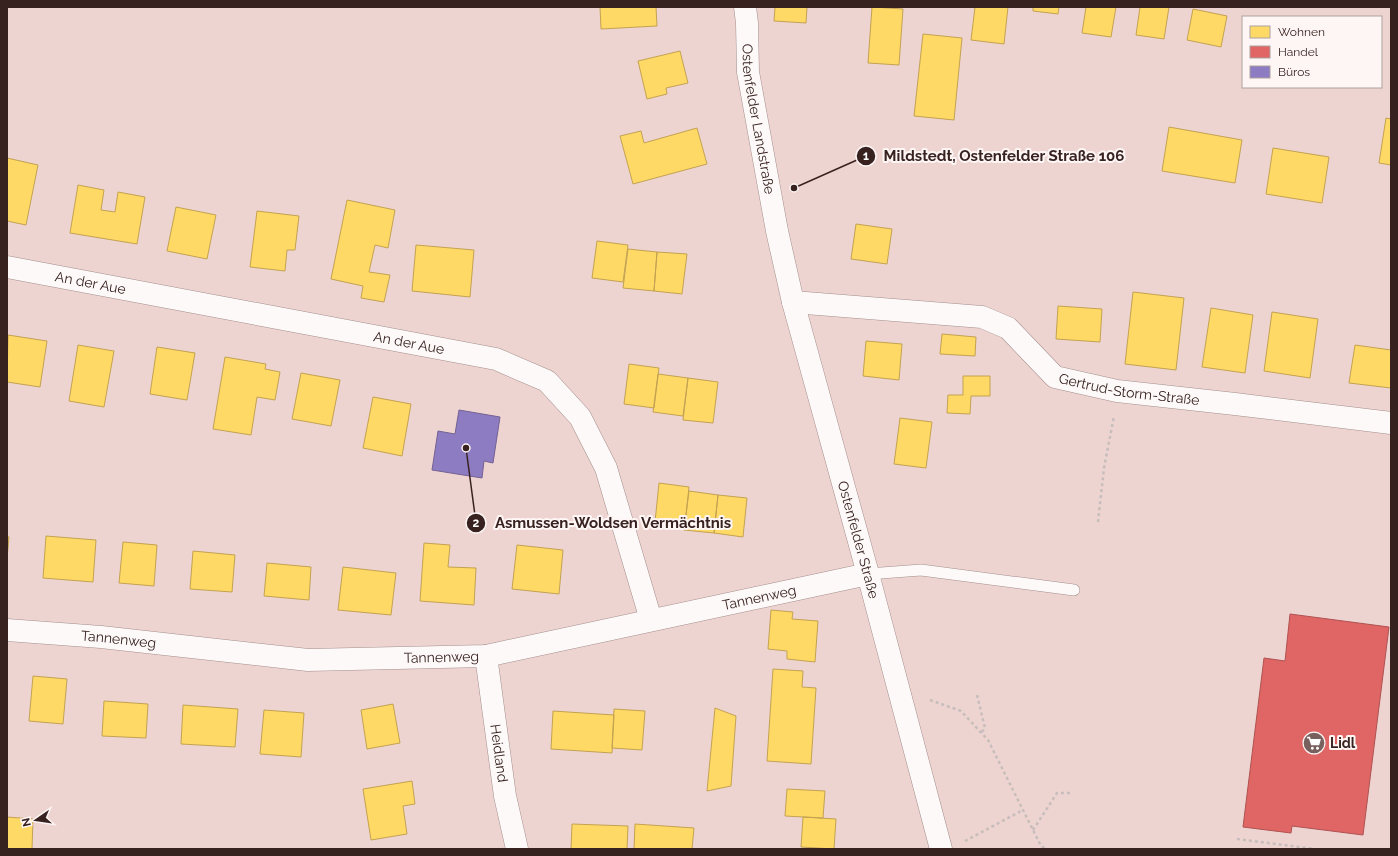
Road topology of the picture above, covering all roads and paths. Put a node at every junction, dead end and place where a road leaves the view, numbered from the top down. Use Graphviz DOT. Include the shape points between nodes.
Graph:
graph roads {
  1 [pos="745,7"];
  2 [pos="777,230"];
  3 [pos="7,267"];
  4 [pos="794,302"];
  5 [pos="1115,410"];
  6 [pos="1391,423"];
  7 [pos="1098,522"];
  8 [pos="868,574"];
  9 [pos="1074,590"];
  10 [pos="651,620"];
  11 [pos="7,630"];
  12 [pos="486,656"];
  13 [pos="977,695"];
  14 [pos="930,700"];
  15 [pos="981,733"];
  16 [pos="1073,793"];
  17 [pos="1023,810"];
  18 [pos="1033,830"];
  19 [pos="1237,839"];
  20 [pos="965,840"];
  21 [pos="517,849"];
  22 [pos="941,849"];
  23 [pos="1046,849"];
  24 [pos="1315,849"];
  1 -- 2 [label="street, Ostenfelder Landstraße" via="748,72"];
  2 -- 4 [label="street, Ostenfelder Straße"];
  3 -- 10 [label="street, An der Aue" via="496,359 547,381 580,417 606,468"];
  4 -- 6 [label="street, Gertrud-Storm-Straße" via="982,317 1008,328 1055,377 1116,391"];
  4 -- 8 [label="street, Ostenfelder Straße"];
  5 -- 7 [label="path" via="1104,468"];
  8 -- 9 [label="lane" via="921,570"];
  8 -- 10 [label="street, Tannenweg"];
  8 -- 22 [label="street, Ostenfelder Straße"];
  10 -- 12 [label="street, Tannenweg"];
  11 -- 12 [label="street, Tannenweg" via="101,636 308,660"];
  12 -- 21 [label="street, Heidland" via="505,796"];
  13 -- 15 [label="path" via="985,728"];
  14 -- 15 [label="path" via="961,711"];
  15 -- 17 [label="path" via="988,740"];
  16 -- 18 [label="path" via="1057,793"];
  17 -- 18 [label="path"];
  17 -- 20 [label="path"];
  18 -- 23 [label="path" via="1041,846"];
  19 -- 24 [label="path"];
}
